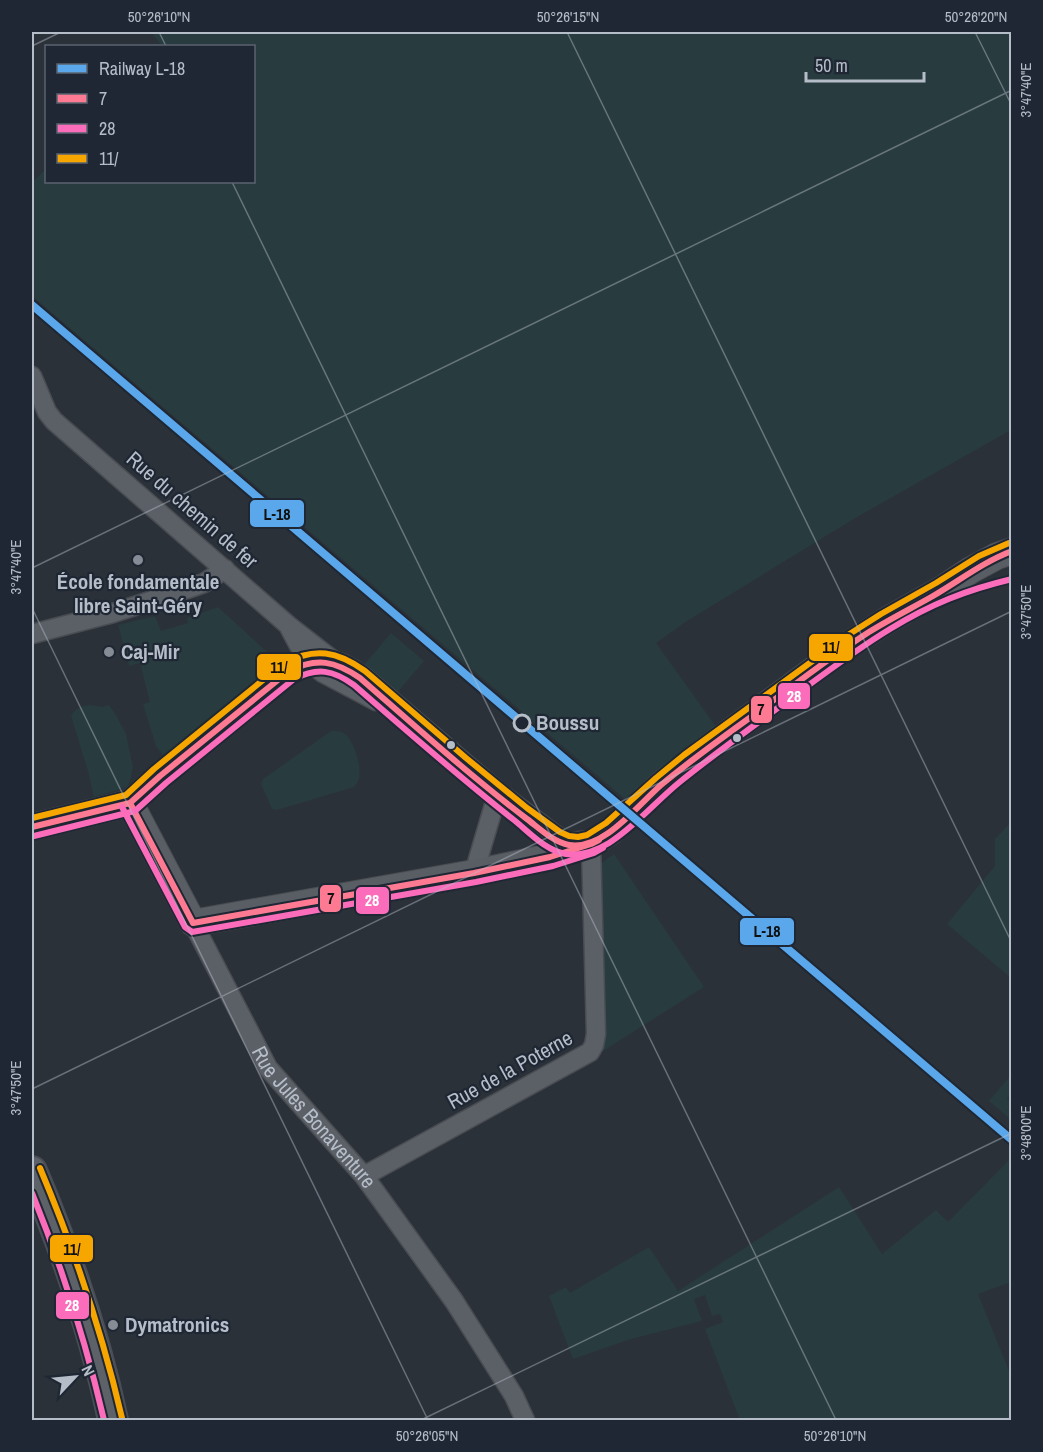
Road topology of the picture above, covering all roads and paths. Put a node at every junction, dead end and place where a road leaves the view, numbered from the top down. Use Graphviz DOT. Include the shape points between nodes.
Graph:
graph roads {
  1 [pos="32,376"];
  2 [pos="1011,551"];
  3 [pos="225,568"];
  4 [pos="1011,570"];
  5 [pos="941,590"];
  6 [pos="288,625"];
  7 [pos="32,634"];
  8 [pos="300,662"];
  9 [pos="339,665"];
  10 [pos="396,709"];
  11 [pos="497,795"];
  12 [pos="130,803"];
  13 [pos="32,827"];
  14 [pos="591,844"];
  15 [pos="474,873"];
  16 [pos="193,924"];
  17 [pos="32,1171"];
  18 [pos="364,1176"];
  19 [pos="518,1418"];
  20 [pos="113,1420"];
  1 -- 3 [label="street, Rue du chemin de fer" via="46,412 54,421"];
  2 -- 5 [label="street"];
  3 -- 6 [label="street, Rue du chemin de fer"];
  3 -- 7 [label="street" via="187,589"];
  4 -- 5 [label="street"];
  5 -- 14 [label="street" via="841,650 699,755"];
  6 -- 8 [label="street"];
  6 -- 9 [label="street, Rue du chemin de fer"];
  8 -- 9 [label="street"];
  8 -- 10 [label="street"];
  8 -- 12 [label="street"];
  9 -- 10 [label="street"];
  10 -- 11 [label="street"];
  11 -- 14 [label="street" via="561,843"];
  11 -- 15 [label="street"];
  12 -- 13 [label="street"];
  12 -- 16 [label="street, Rue Jules Bonaventure"];
  14 -- 15 [label="street"];
  14 -- 18 [label="street, Rue de la Poterne" via="596,1034 590,1052"];
  15 -- 16 [label="street"];
  16 -- 18 [label="street, Rue Jules Bonaventure" via="268,1068"];
  17 -- 20 [label="main road" via="67,1259 99,1360"];
  18 -- 19 [label="street, Rue Jules Bonaventure" via="454,1301 514,1396"];
}
